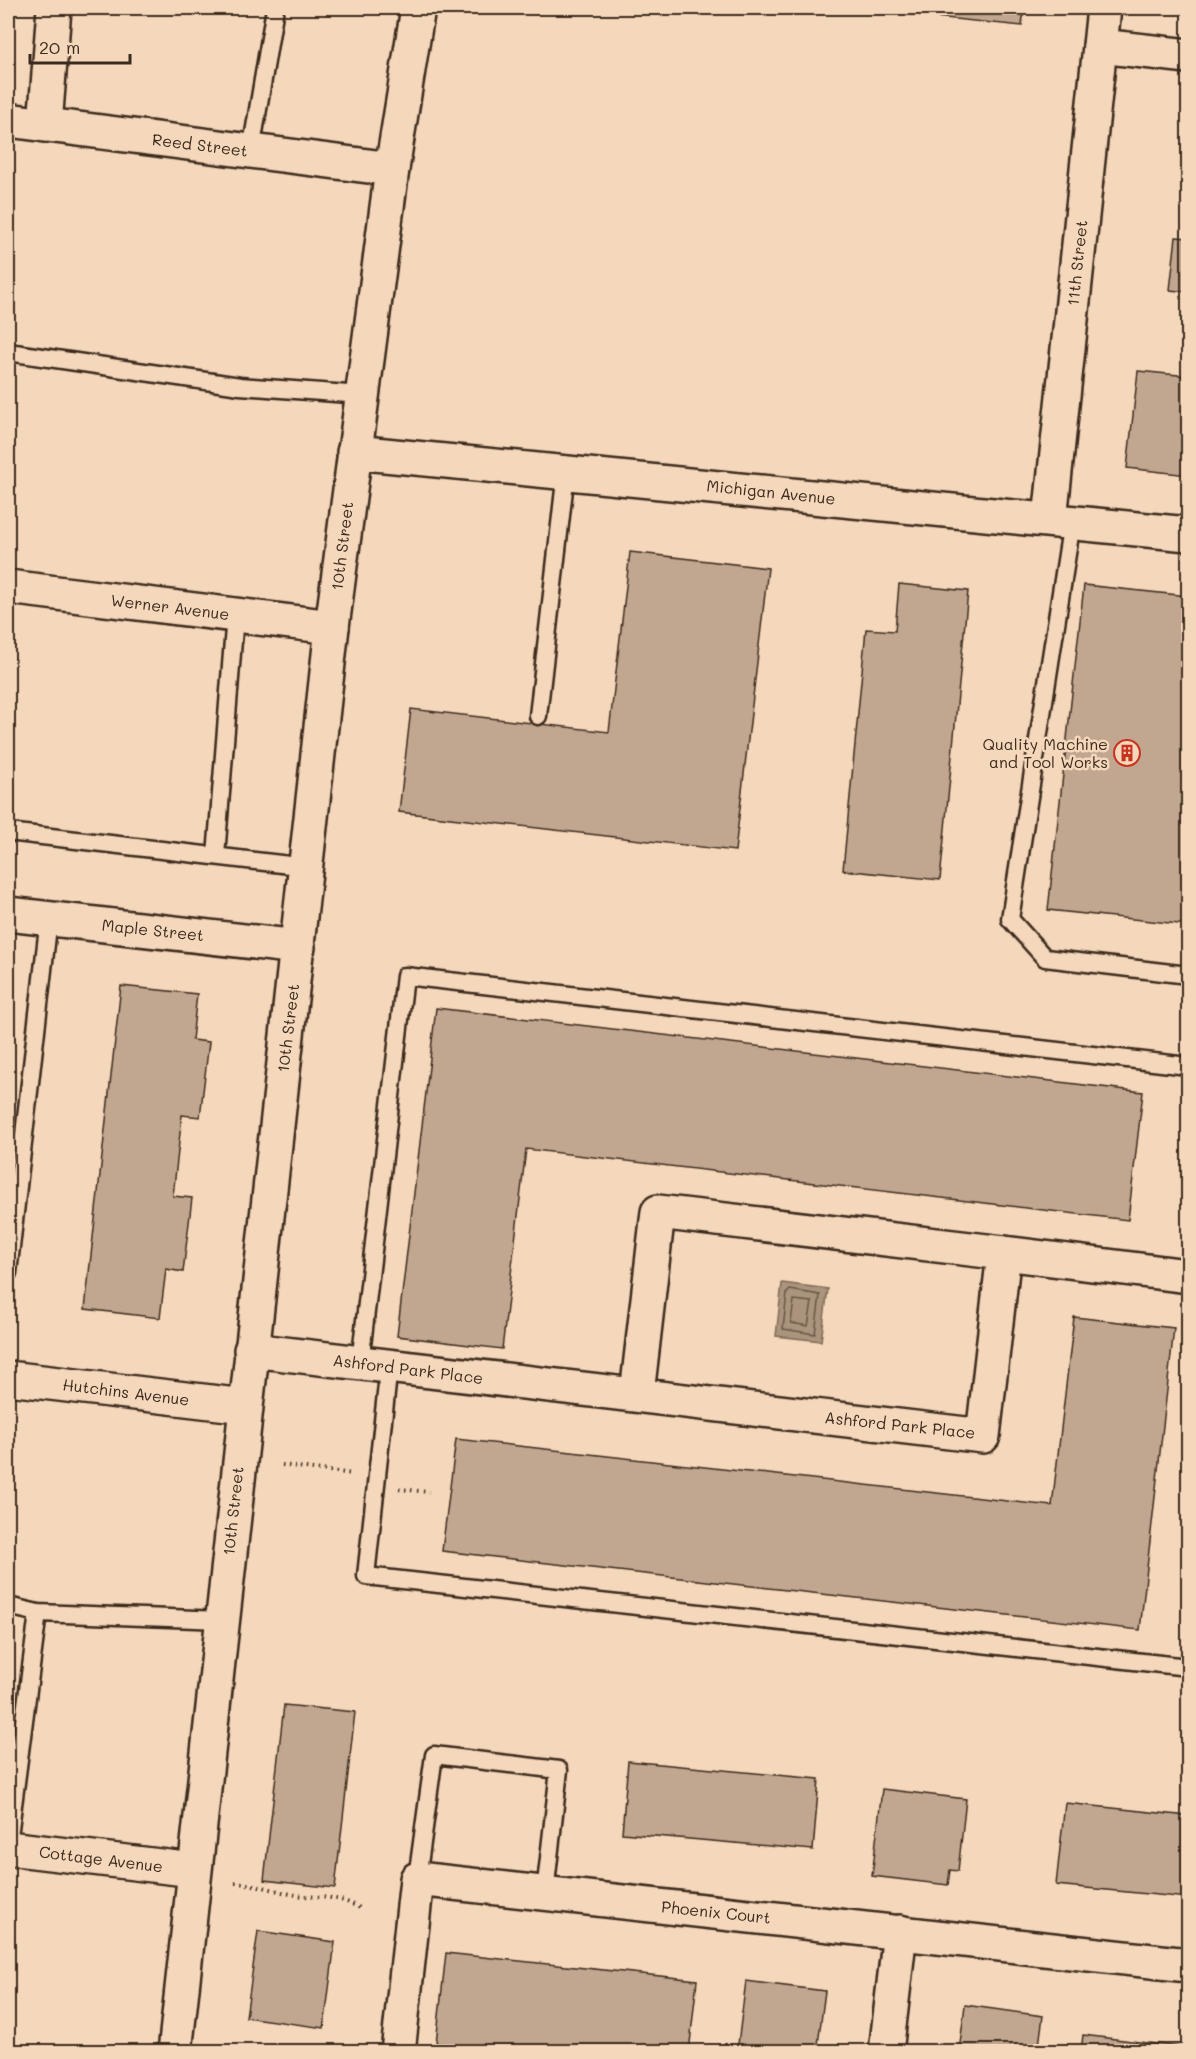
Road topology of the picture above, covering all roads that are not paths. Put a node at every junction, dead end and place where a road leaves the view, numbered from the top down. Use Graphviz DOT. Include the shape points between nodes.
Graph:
graph roads {
  1 [pos="54,8"];
  2 [pos="275,8"];
  3 [pos="418,8"];
  4 [pos="1104,8"];
  5 [pos="1100,46"];
  6 [pos="1188,56"];
  7 [pos="8,120"];
  8 [pos="45,125"];
  9 [pos="251,151"];
  10 [pos="392,169"];
  11 [pos="8,352"];
  12 [pos="362,395"];
  13 [pos="354,452"];
  14 [pos="566,472"];
  15 [pos="1061,520"];
  16 [pos="1188,534"];
  17 [pos="8,587"];
  18 [pos="235,615"];
  19 [pos="332,627"];
  20 [pos="538,716"];
  21 [pos="8,832"];
  22 [pos="216,856"];
  23 [pos="307,867"];
  24 [pos="8,914"];
  25 [pos="49,918"];
  26 [pos="298,947"];
  27 [pos="1188,975"];
  28 [pos="1188,1066"];
  29 [pos="1004,1253"];
  30 [pos="8,1273"];
  31 [pos="1188,1276"];
  32 [pos="251,1350"];
  33 [pos="375,1365"];
  34 [pos="8,1378"];
  35 [pos="637,1394"];
  36 [pos="245,1406"];
  37 [pos="8,1606"];
  38 [pos="38,1613"];
  39 [pos="222,1620"];
  40 [pos="1188,1667"];
  41 [pos="8,1846"];
  42 [pos="194,1870"];
  43 [pos="417,1879"];
  44 [pos="545,1893"];
  45 [pos="900,1932"];
  46 [pos="1188,1965"];
  47 [pos="175,2052"];
  48 [pos="398,2052"];
  49 [pos="886,2052"];
  1 -- 8 [label="street"];
  2 -- 9 [label="lane"];
  3 -- 10 [label="street, 10th Street"];
  4 -- 5 [label="street, 11th Street"];
  5 -- 6 [label="street"];
  5 -- 15 [label="street, 11th Street"];
  7 -- 8 [label="street, Reed Street"];
  8 -- 9 [label="street, Reed Street"];
  9 -- 10 [label="street, Reed Street"];
  10 -- 12 [label="street, 10th Street"];
  11 -- 12 [label="lane" via="240,386"];
  12 -- 13 [label="street, 10th Street"];
  13 -- 14 [label="street, Michigan Avenue"];
  13 -- 19 [label="street, 10th Street"];
  14 -- 15 [label="street, Michigan Avenue"];
  14 -- 20 [label="lane"];
  15 -- 16 [label="street, Michigan Avenue"];
  15 -- 27 [label="lane" via="1010,919 1045,958"];
  17 -- 18 [label="street, Werner Avenue"];
  18 -- 19 [label="street, Werner Avenue"];
  18 -- 22 [label="lane"];
  19 -- 23 [label="street, 10th Street"];
  21 -- 22 [label="lane"];
  22 -- 23 [label="lane"];
  23 -- 26 [label="street, 10th Street"];
  24 -- 25 [label="street, Maple Street"];
  25 -- 26 [label="street, Maple Street"];
  25 -- 30 [label="lane"];
  26 -- 32 [label="street, 10th Street"];
  28 -- 33 [label="lane" via="405,976"];
  29 -- 31 [label="street"];
  29 -- 35 [label="street" via="658,1212"];
  29 -- 35 [label="street, Ashford Park Place" via="982,1436"];
  32 -- 33 [label="street, Ashford Park Place"];
  32 -- 36 [label="street, 10th Street"];
  33 -- 35 [label="street, Ashford Park Place"];
  33 -- 40 [label="lane" via="366,1576"];
  34 -- 36 [label="street, Hutchins Avenue"];
  36 -- 39 [label="street, 10th Street"];
  37 -- 38 [label="lane"];
  38 -- 39 [label="lane"];
  38 -- 41 [label="lane"];
  39 -- 42 [label="street, 10th Street"];
  41 -- 42 [label="street, Cottage Avenue"];
  42 -- 47 [label="street, 10th Street"];
  43 -- 44 [label="street, Phoenix Court"];
  43 -- 44 [label="lane" via="434,1755 560,1770"];
  43 -- 48 [label="street"];
  44 -- 45 [label="street, Phoenix Court"];
  45 -- 46 [label="street, Phoenix Court"];
  45 -- 49 [label="street"];
}
